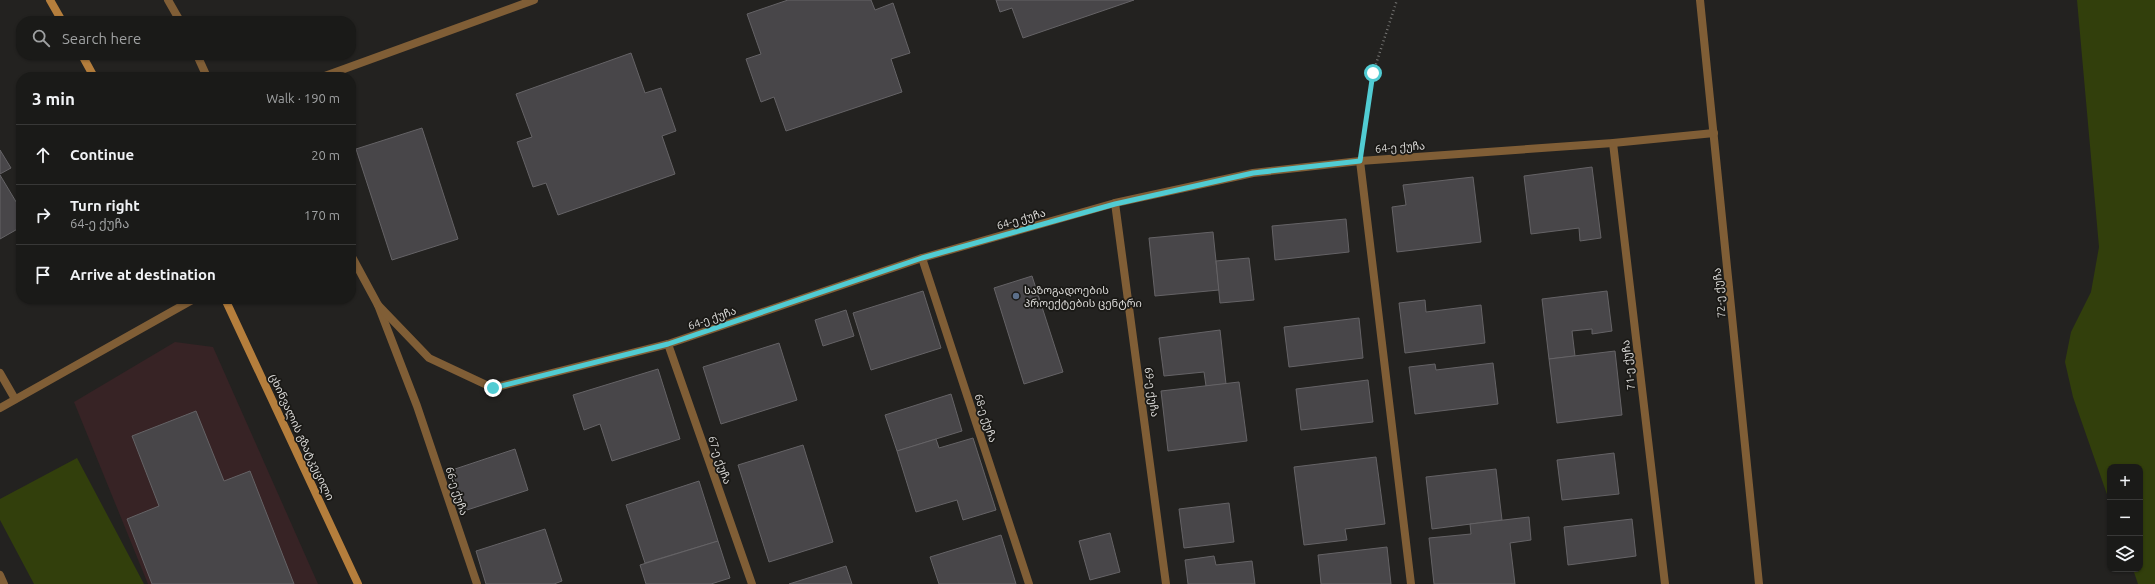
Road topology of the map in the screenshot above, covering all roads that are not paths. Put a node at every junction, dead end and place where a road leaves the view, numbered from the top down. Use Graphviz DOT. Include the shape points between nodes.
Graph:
graph roads {
  1 [pos="50,0"];
  2 [pos="168,0"];
  3 [pos="534,0"];
  4 [pos="1700,0"];
  5 [pos="59,16"];
  6 [pos="177,16"];
  7 [pos="85,60"];
  8 [pos="199,60"];
  9 [pos="91,72"];
  10 [pos="205,72"];
  11 [pos="336,72"];
  12 [pos="1714,132"];
  13 [pos="1613,143"];
  14 [pos="1360,161"];
  15 [pos="1115,204"];
  16 [pos="922,258"];
  17 [pos="356,264"];
  18 [pos="185,304"];
  19 [pos="227,304"];
  20 [pos="378,305"];
  21 [pos="668,344"];
  22 [pos="0,373"];
  23 [pos="15,399"];
  24 [pos="0,408"];
  25 [pos="0,575"];
  26 [pos="4,584"];
  27 [pos="358,584"];
  28 [pos="477,584"];
  29 [pos="752,584"];
  30 [pos="1029,584"];
  31 [pos="1166,584"];
  32 [pos="1411,584"];
  33 [pos="1665,584"];
  34 [pos="1759,584"];
  1 -- 5 [label="main road"];
  2 -- 6 [label="street"];
  3 -- 11 [label="street"];
  4 -- 12 [label="street, 72-ე ქუჩა"];
  7 -- 9 [label="main road"];
  8 -- 10 [label="street"];
  12 -- 13 [label="street, 64-ე ქუჩა"];
  12 -- 34 [label="street, 72-ე ქუჩა"];
  13 -- 14 [label="street, 64-ე ქუჩა"];
  13 -- 33 [label="street, 71-ე ქუჩა"];
  14 -- 15 [label="street, 64-ე ქუჩა" via="1253,173"];
  14 -- 32 [label="street"];
  15 -- 16 [label="street, 64-ე ქუჩა"];
  15 -- 31 [label="street, 69-ე ქუჩა"];
  16 -- 21 [label="street, 64-ე ქუჩა"];
  16 -- 30 [label="street, 68-ე ქუჩა"];
  17 -- 20 [label="street"];
  18 -- 23 [label="street"];
  19 -- 27 [label="main road, ცხინვალის გზატკეცილი"];
  20 -- 21 [label="street, 64-ე ქუჩა" via="429,358 493,388"];
  20 -- 28 [label="street, 66-ე ქუჩა" via="417,406"];
  21 -- 29 [label="street, 67-ე ქუჩა"];
  22 -- 23 [label="street"];
  23 -- 24 [label="street"];
  25 -- 26 [label="street"];
}
